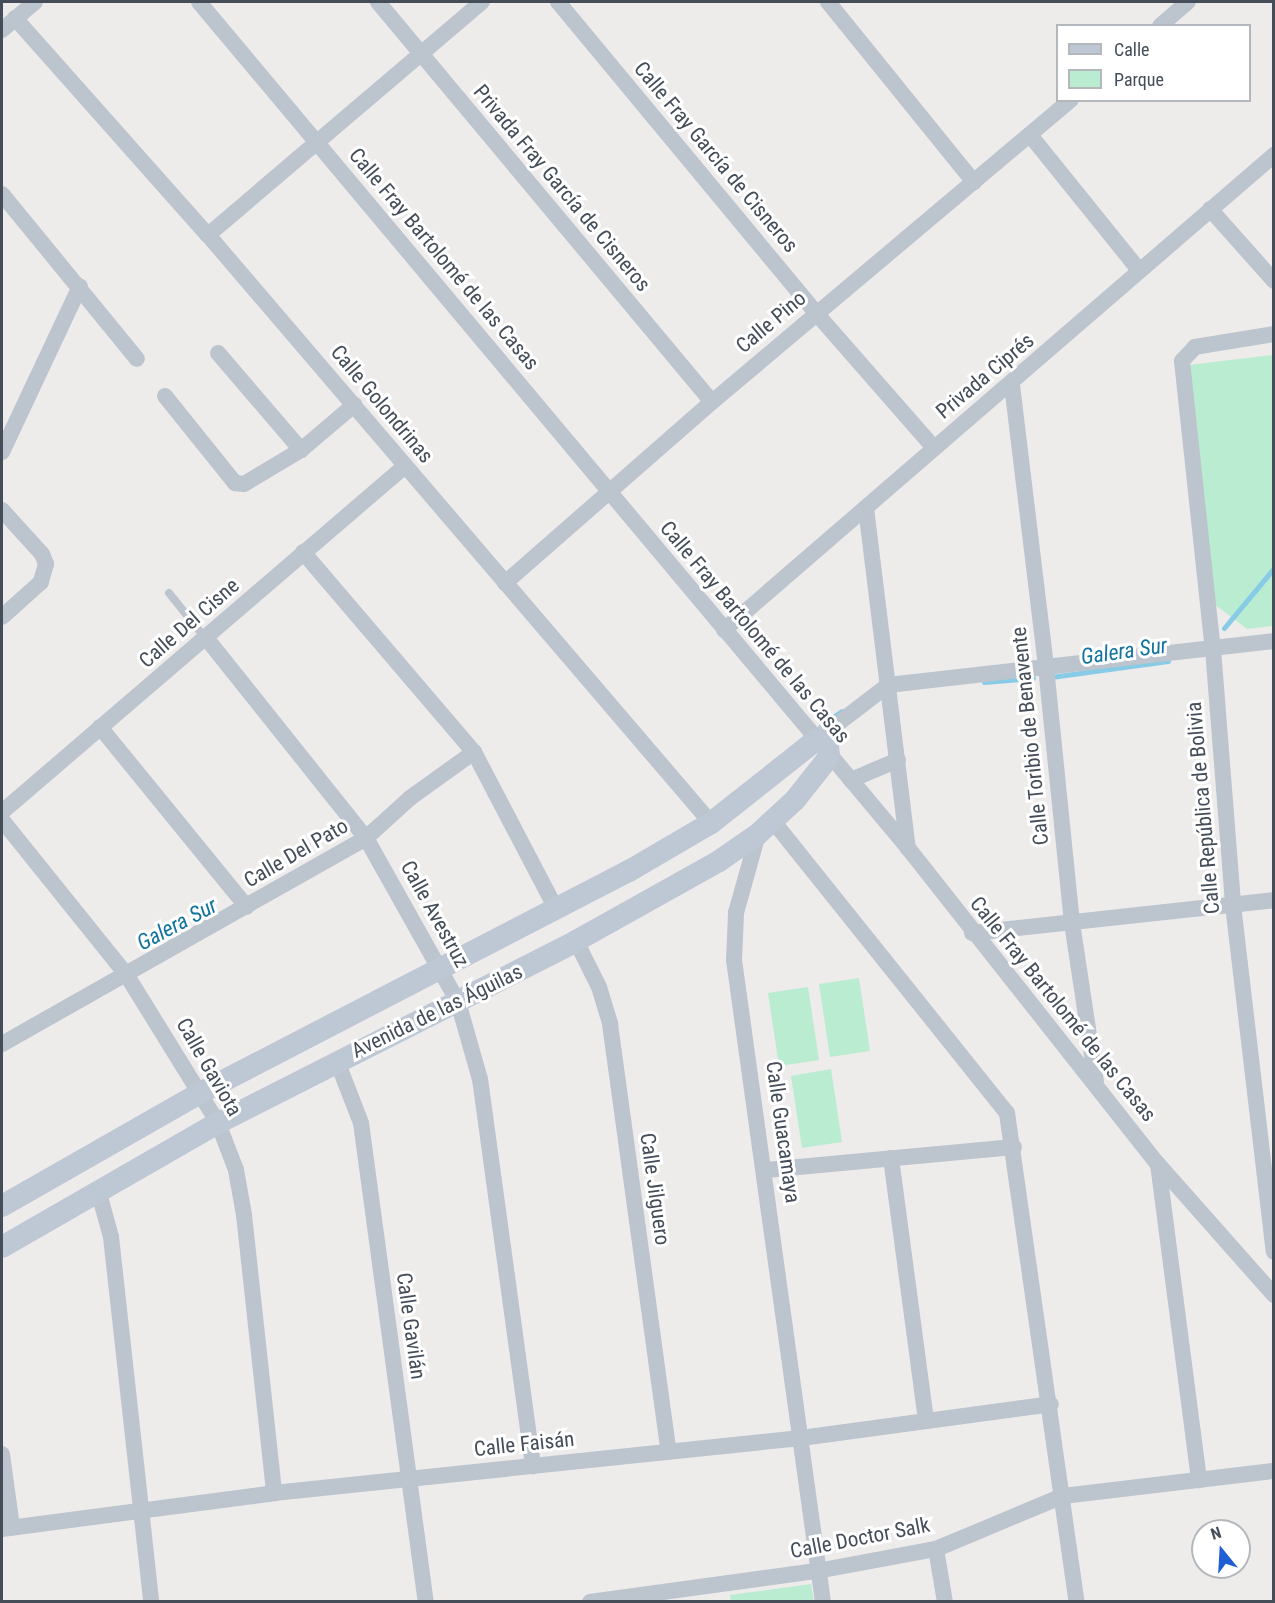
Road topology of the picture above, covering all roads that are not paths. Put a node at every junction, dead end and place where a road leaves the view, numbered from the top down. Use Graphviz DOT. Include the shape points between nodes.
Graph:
graph roads {
  1 [pos="35,2"];
  2 [pos="199,2"];
  3 [pos="378,2"];
  4 [pos="482,2"];
  5 [pos="558,2"];
  6 [pos="828,2"];
  7 [pos="1188,2"];
  8 [pos="15,18"];
  9 [pos="1162,24"];
  10 [pos="2,30"];
  11 [pos="420,53"];
  12 [pos="1069,102"];
  13 [pos="1030,135"];
  14 [pos="315,141"];
  15 [pos="1274,155"];
  16 [pos="974,182"];
  17 [pos="2,194"];
  18 [pos="1210,209"];
  19 [pos="208,235"];
  20 [pos="1139,270"];
  21 [pos="1274,281"];
  22 [pos="80,286"];
  23 [pos="816,314"];
  24 [pos="1274,334"];
  25 [pos="218,353"];
  26 [pos="137,359"];
  27 [pos="1012,385"];
  28 [pos="165,396"];
  29 [pos="712,402"];
  30 [pos="354,405"];
  31 [pos="934,448"];
  32 [pos="301,450"];
  33 [pos="2,452"];
  34 [pos="405,466"];
  35 [pos="610,492"];
  36 [pos="866,508"];
  37 [pos="2,510"];
  38 [pos="303,552"];
  39 [pos="505,583"];
  40 [pos="169,593"];
  41 [pos="2,617"];
  42 [pos="724,630"];
  43 [pos="207,639"];
  44 [pos="1274,641"];
  45 [pos="1213,649"];
  46 [pos="1046,667"];
  47 [pos="888,685"];
  48 [pos="100,727"];
  49 [pos="824,743"];
  50 [pos="474,752"];
  51 [pos="898,760"];
  52 [pos="850,780"];
  53 [pos="2,812"];
  54 [pos="2,820"];
  55 [pos="711,823"];
  56 [pos="765,828"];
  57 [pos="366,838"];
  58 [pos="908,848"];
  59 [pos="1274,900"];
  60 [pos="1233,905"];
  61 [pos="247,907"];
  62 [pos="557,911"];
  63 [pos="1072,923"];
  64 [pos="972,933"];
  65 [pos="576,941"];
  66 [pos="442,969"];
  67 [pos="126,974"];
  68 [pos="458,1002"];
  69 [pos="2,1044"];
  70 [pos="337,1060"];
  71 [pos="1096,1081"];
  72 [pos="202,1092"];
  73 [pos="218,1123"];
  74 [pos="1014,1147"];
  75 [pos="891,1158"];
  76 [pos="1158,1164"];
  77 [pos="766,1170"];
  78 [pos="98,1190"];
  79 [pos="2,1206"];
  80 [pos="2,1247"];
  81 [pos="1274,1252"];
  82 [pos="1274,1295"];
  83 [pos="1051,1404"];
  84 [pos="926,1421"];
  85 [pos="801,1438"];
  86 [pos="668,1449"];
  87 [pos="2,1454"];
  88 [pos="533,1466"];
  89 [pos="1274,1471"];
  90 [pos="409,1479"];
  91 [pos="1199,1480"];
  92 [pos="274,1493"];
  93 [pos="1063,1496"];
  94 [pos="139,1509"];
  95 [pos="7,1528"];
  96 [pos="936,1549"];
  97 [pos="817,1571"];
  98 [pos="151,1602"];
  99 [pos="426,1602"];
  100 [pos="590,1602"];
  101 [pos="823,1602"];
  102 [pos="945,1602"];
  103 [pos="1077,1602"];
  1 -- 8 [label="street"];
  2 -- 14 [label="street, Calle Fray Bartolomé de las Casas"];
  3 -- 11 [label="street, Privada Fray García de Cisneros"];
  4 -- 11 [label="street"];
  5 -- 23 [label="street, Calle Fray García de Cisneros"];
  6 -- 16 [label="street"];
  7 -- 9 [label="street"];
  8 -- 10 [label="street"];
  8 -- 19 [label="street, Calle Golondrinas"];
  11 -- 14 [label="street"];
  11 -- 29 [label="street, Privada Fray García de Cisneros"];
  12 -- 13 [label="street, Calle Pino"];
  13 -- 16 [label="street, Calle Pino"];
  13 -- 20 [label="street"];
  14 -- 19 [label="street"];
  14 -- 35 [label="street, Calle Fray Bartolomé de las Casas"];
  15 -- 18 [label="street, Privada Ciprés"];
  16 -- 23 [label="street, Calle Pino"];
  17 -- 22 [label="street"];
  18 -- 20 [label="street, Privada Ciprés"];
  18 -- 21 [label="street"];
  19 -- 30 [label="street, Calle Golondrinas"];
  20 -- 27 [label="street, Privada Ciprés"];
  22 -- 26 [label="street"];
  22 -- 33 [label="street"];
  23 -- 29 [label="street, Calle Pino"];
  23 -- 31 [label="street, Calle Fray García de Cisneros"];
  24 -- 45 [label="street, Calle República de Bolivia" via="1195,347 1182,361"];
  25 -- 32 [label="street"];
  27 -- 31 [label="street, Privada Ciprés"];
  27 -- 46 [label="street, Calle Toribio de Benavente"];
  28 -- 32 [label="street" via="235,483 248,484"];
  29 -- 35 [label="street, Calle Pino"];
  30 -- 32 [label="street"];
  30 -- 34 [label="street, Calle Golondrinas"];
  31 -- 36 [label="street, Privada Ciprés"];
  34 -- 38 [label="street, Calle Del Cisne"];
  34 -- 39 [label="street, Calle Golondrinas"];
  35 -- 39 [label="street, Calle Pino"];
  35 -- 42 [label="street, Calle Fray Bartolomé de las Casas"];
  36 -- 42 [label="street, Privada Ciprés"];
  36 -- 47 [label="street"];
  37 -- 41 [label="street" via="42,554 46,564 41,582"];
  38 -- 43 [label="street, Calle Del Cisne"];
  38 -- 50 [label="street"];
  39 -- 55 [label="street, Calle Golondrinas"];
  40 -- 43 [label="lane, Calle Avestruz"];
  42 -- 49 [label="street, Calle Fray Bartolomé de las Casas"];
  43 -- 48 [label="street, Calle Del Cisne"];
  43 -- 57 [label="street, Calle Avestruz"];
  44 -- 45 [label="street"];
  45 -- 46 [label="street"];
  45 -- 60 [label="street, Calle República de Bolivia"];
  46 -- 47 [label="street"];
  46 -- 63 [label="street, Calle Toribio de Benavente"];
  47 -- 49 [label="street" via="849,711"];
  47 -- 51 [label="street"];
  48 -- 53 [label="street, Calle Del Cisne"];
  48 -- 61 [label="street"];
  49 -- 52 [label="street, Calle Fray Bartolomé de las Casas"];
  49 -- 55 [label="street, Avenida de las Águilas"];
  49 -- 56 [label="street, Avenida de las Águilas"];
  50 -- 57 [label="street, Calle Del Pato" via="410,798"];
  50 -- 62 [label="street"];
  51 -- 52 [label="street"];
  51 -- 58 [label="street"];
  52 -- 58 [label="street, Calle Fray Bartolomé de las Casas"];
  54 -- 67 [label="street, Calle Gaviota"];
  55 -- 62 [label="street, Avenida de las Águilas"];
  56 -- 65 [label="street, Avenida de las Águilas" via="719,861"];
  56 -- 74 [label="street" via="1003,1104"];
  56 -- 77 [label="street, Calle Guacamaya" via="736,913 734,960"];
  57 -- 61 [label="street, Calle Del Pato"];
  57 -- 66 [label="street, Calle Avestruz"];
  58 -- 64 [label="street, Calle Fray Bartolomé de las Casas"];
  59 -- 60 [label="street"];
  60 -- 63 [label="street"];
  60 -- 81 [label="street, Calle República de Bolivia"];
  61 -- 67 [label="street, Calle Del Pato"];
  62 -- 66 [label="street, Avenida de las Águilas"];
  63 -- 64 [label="street"];
  63 -- 71 [label="street, Calle Toribio de Benavente"];
  64 -- 71 [label="street, Calle Fray Bartolomé de las Casas"];
  65 -- 68 [label="street, Avenida de las Águilas"];
  65 -- 86 [label="street, Calle Jilguero" via="610,1023"];
  66 -- 68 [label="street, Calle Avestruz"];
  66 -- 72 [label="street, Avenida de las Águilas"];
  67 -- 69 [label="street, Calle Del Pato"];
  67 -- 72 [label="street, Calle Gaviota"];
  68 -- 70 [label="street, Avenida de las Águilas"];
  68 -- 88 [label="street, Calle Avestruz" via="480,1079"];
  70 -- 73 [label="street, Avenida de las Águilas"];
  70 -- 90 [label="street, Calle Gavilán" via="361,1123"];
  71 -- 76 [label="street, Calle Fray Bartolomé de las Casas"];
  72 -- 73 [label="street, Calle Gaviota"];
  72 -- 79 [label="street, Avenida de las Águilas"];
  73 -- 78 [label="street, Avenida de las Águilas"];
  73 -- 92 [label="street, Calle Gaviota" via="236,1170 244,1215"];
  74 -- 75 [label="street"];
  74 -- 83 [label="street"];
  75 -- 77 [label="street"];
  75 -- 84 [label="street"];
  76 -- 82 [label="street, Calle Fray Bartolomé de las Casas"];
  76 -- 91 [label="street"];
  77 -- 85 [label="street, Calle Guacamaya"];
  78 -- 80 [label="street, Avenida de las Águilas"];
  78 -- 94 [label="street" via="111,1237"];
  83 -- 84 [label="street, Calle Faisán"];
  83 -- 93 [label="street"];
  84 -- 85 [label="street, Calle Faisán"];
  85 -- 86 [label="street, Calle Faisán"];
  85 -- 97 [label="street, Calle Guacamaya"];
  86 -- 88 [label="street, Calle Faisán"];
  87 -- 95 [label="street"];
  88 -- 90 [label="street, Calle Faisán"];
  89 -- 91 [label="street, Calle Doctor Salk"];
  90 -- 92 [label="street, Calle Faisán"];
  90 -- 99 [label="street, Calle Gavilán"];
  91 -- 93 [label="street, Calle Doctor Salk"];
  92 -- 94 [label="street, Calle Faisán"];
  93 -- 96 [label="street, Calle Doctor Salk"];
  93 -- 103 [label="street"];
  94 -- 95 [label="street, Calle Faisán"];
  94 -- 98 [label="street"];
  96 -- 97 [label="street, Calle Doctor Salk"];
  96 -- 102 [label="street"];
  97 -- 100 [label="street, Calle Doctor Salk"];
  97 -- 101 [label="street, Calle Guacamaya"];
}
